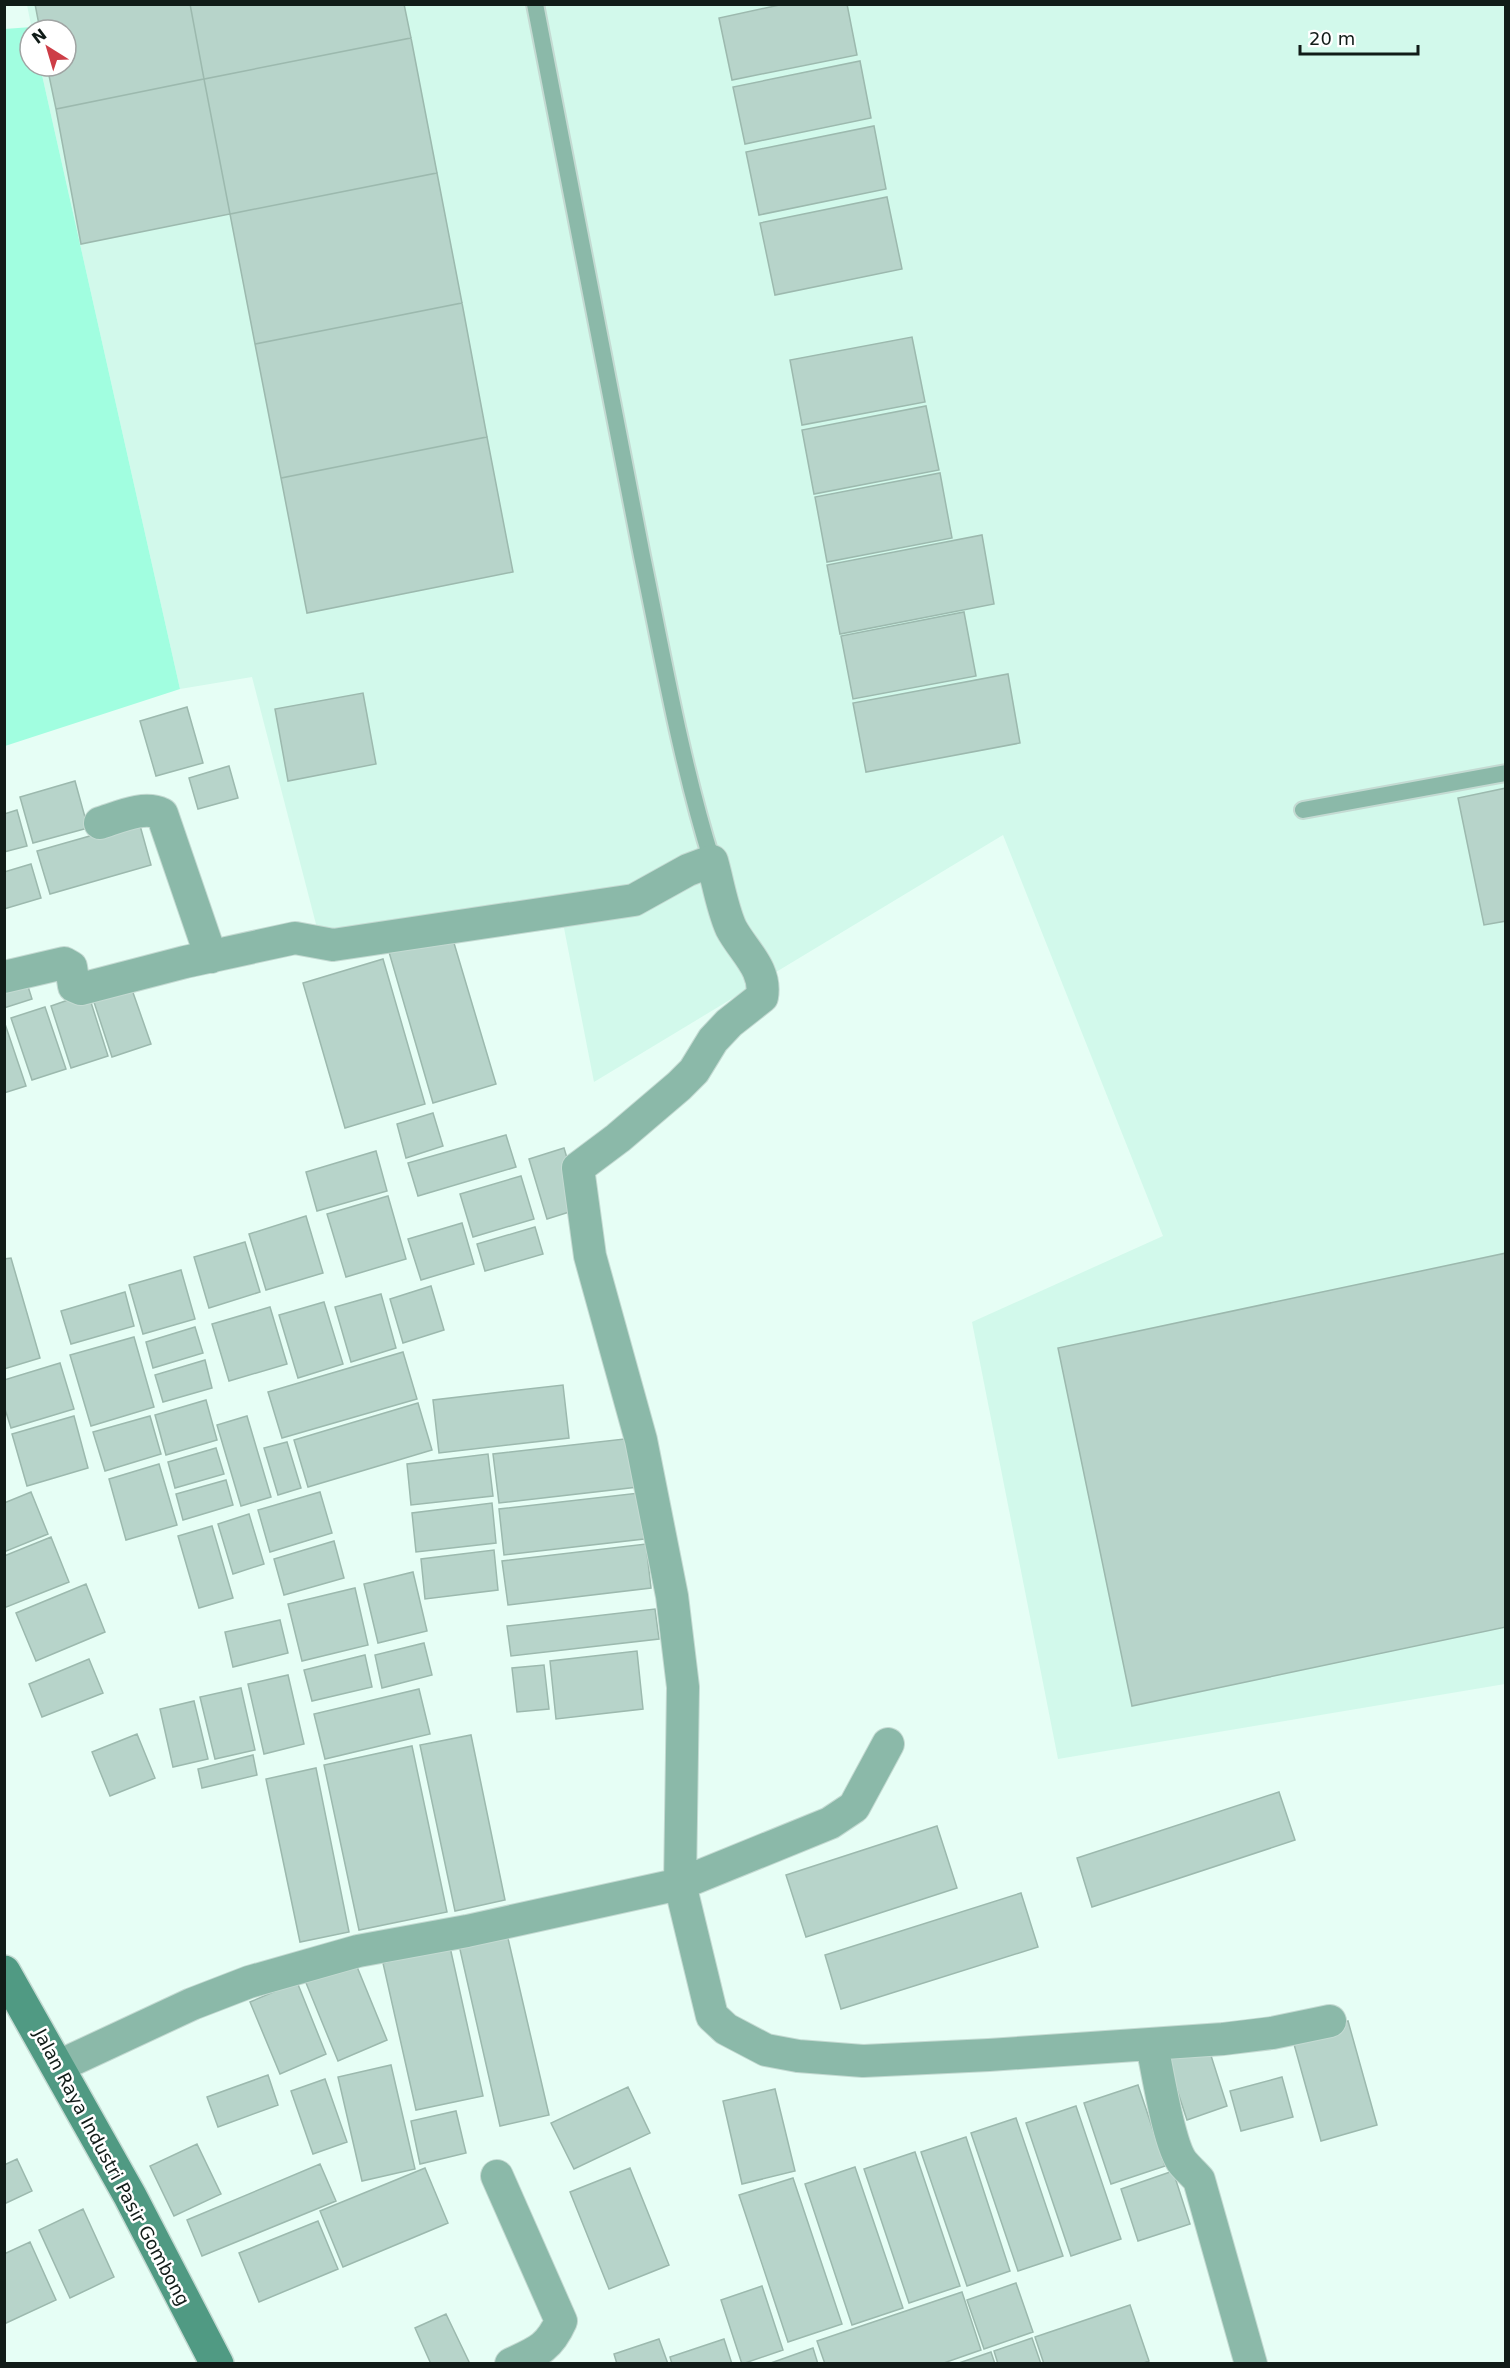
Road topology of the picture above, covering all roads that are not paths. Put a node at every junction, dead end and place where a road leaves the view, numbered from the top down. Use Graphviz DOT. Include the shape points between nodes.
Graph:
graph roads {
  1 [pos="535,4"];
  2 [pos="1506,772"];
  3 [pos="1303,810"];
  4 [pos="100,823"];
  5 [pos="712,861"];
  6 [pos="212,957"];
  7 [pos="4,977"];
  8 [pos="888,1744"];
  9 [pos="680,1884"];
  10 [pos="4,1972"];
  11 [pos="1330,2021"];
  12 [pos="1152,2045"];
  13 [pos="59,2066"];
  14 [pos="497,2176"];
  15 [pos="217,2364"];
  16 [pos="511,2364"];
  17 [pos="1251,2364"];
  1 -- 5 [label="lane" via="605,377 694,804"];
  2 -- 3 [label="lane"];
  4 -- 6 [label="street" via="139,812 154,810 162,814"];
  5 -- 6 [label="street" via="634,900 333,945 295,938"];
  5 -- 9 [label="street" via="730,926 760,970 762,998 729,1023 679,1086 578,1168 590,1256 641,1440 672,1596 683,1687"];
  6 -- 7 [label="street" via="81,989 74,986 71,967 64,963"];
  8 -- 9 [label="street" via="854,1806 830,1823"];
  9 -- 12 [label="street" via="712,2016 726,2029 766,2050 863,2061"];
  9 -- 13 [label="street" via="358,1951 249,1982"];
  10 -- 13 [label="main road, Jalan Raya Industri Pasir Gombong"];
  11 -- 12 [label="street" via="1272,2033"];
  12 -- 17 [label="street" via="1178,2153 1199,2180"];
  13 -- 15 [label="main road, Jalan Raya Industri Pasir Gombong"];
  14 -- 16 [label="street" via="561,2321 541,2350"];
}
